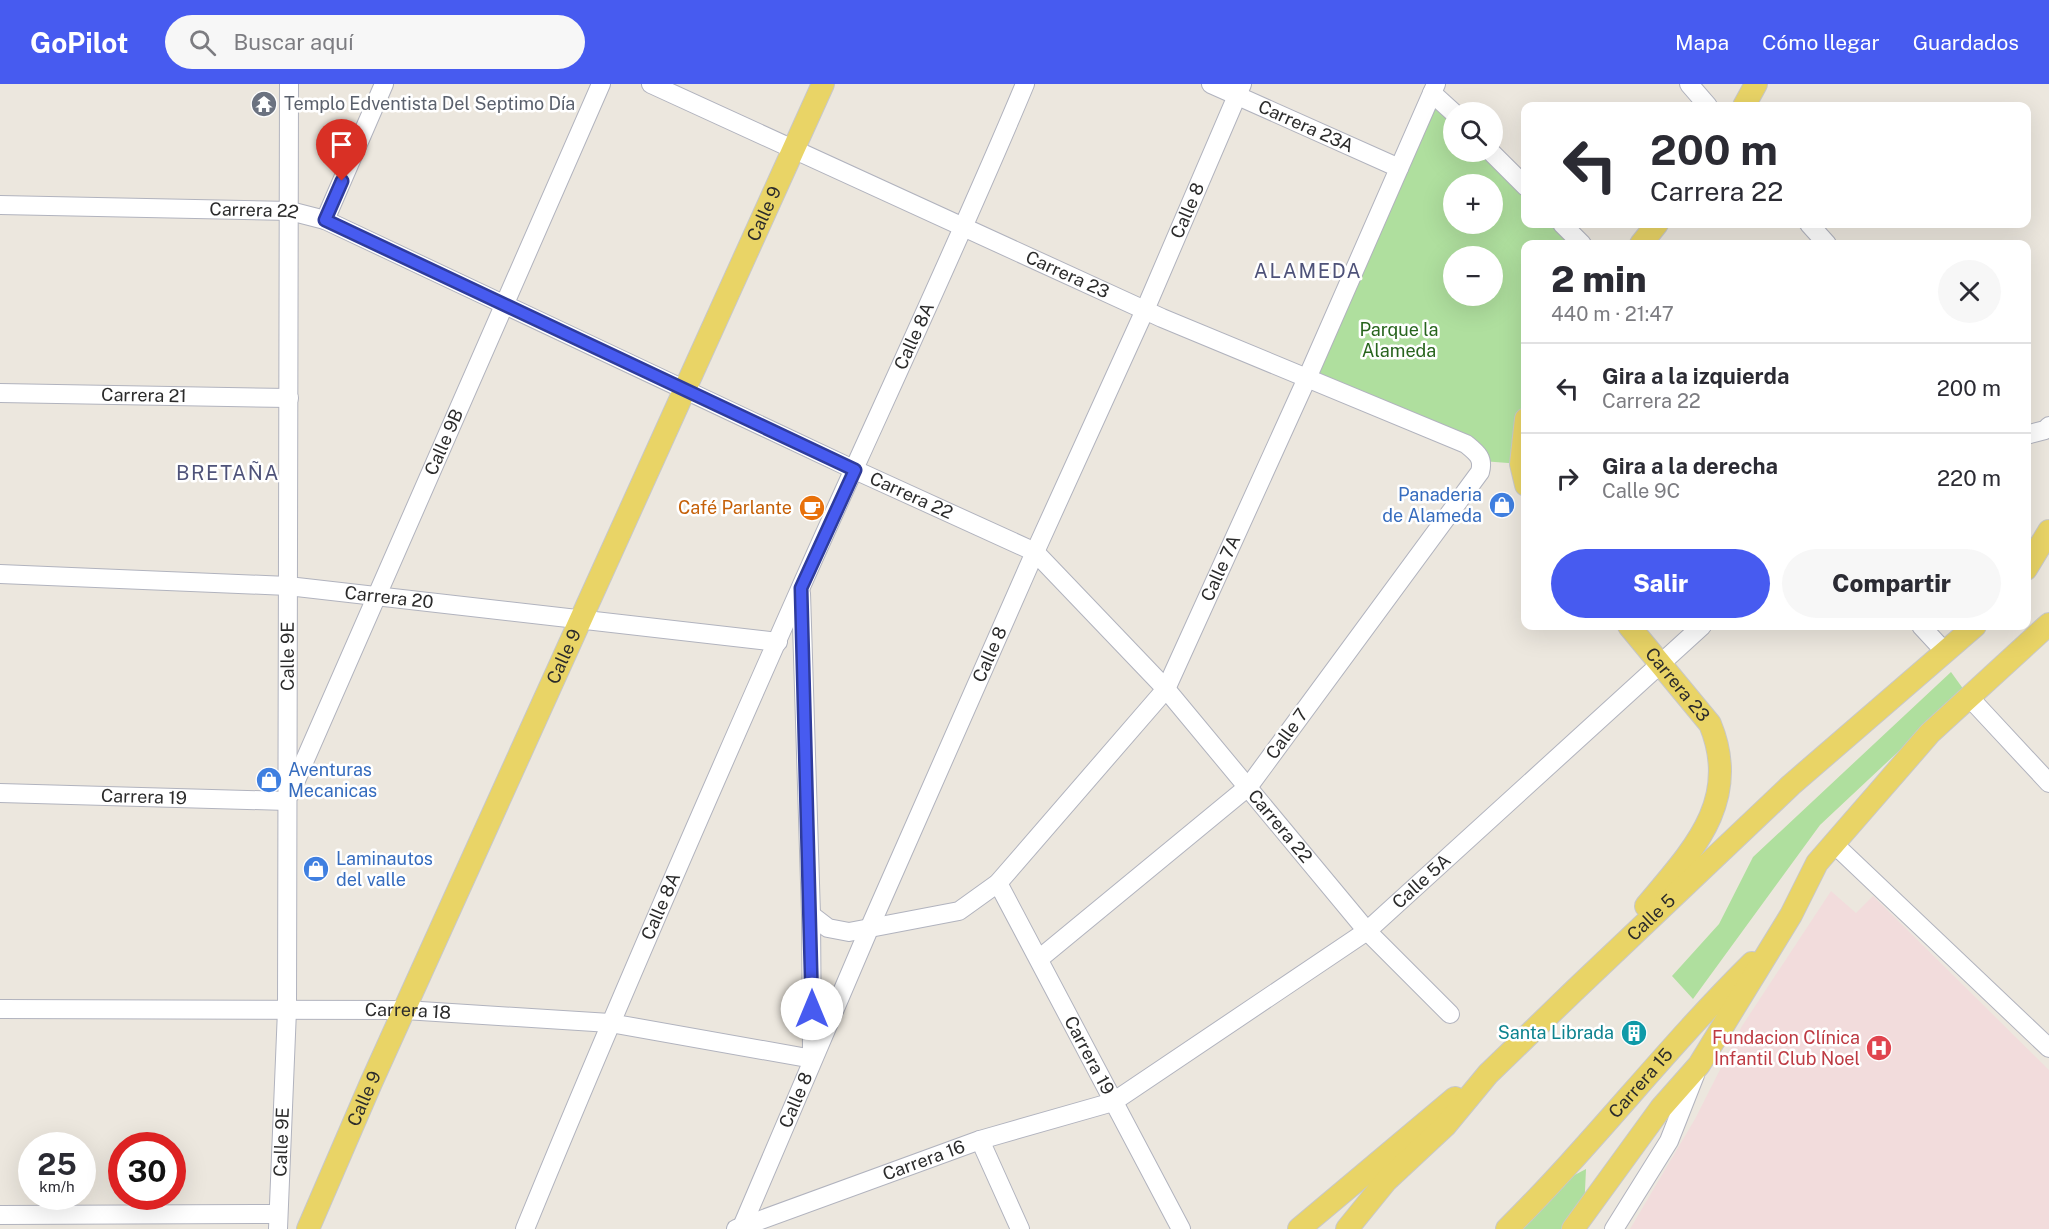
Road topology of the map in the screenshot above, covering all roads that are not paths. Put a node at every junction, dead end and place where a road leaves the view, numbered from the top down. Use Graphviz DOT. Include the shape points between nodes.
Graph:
graph roads {
  1 [pos="289,84"];
  2 [pos="384,84"];
  3 [pos="601,84"];
  4 [pos="651,84"];
  5 [pos="823,84"];
  6 [pos="1025,84"];
  7 [pos="1211,84"];
  8 [pos="1689,84"];
  9 [pos="1756,84"];
  10 [pos="1434,89"];
  11 [pos="1239,90"];
  12 [pos="1445,102"];
  13 [pos="1705,102"];
  14 [pos="1746,102"];
  15 [pos="795,148"];
  16 [pos="1501,162"];
  17 [pos="1399,168"];
  18 [pos="1521,182"];
  19 [pos="0,205"];
  20 [pos="290,212"];
  21 [pos="325,220"];
  22 [pos="966,227"];
  23 [pos="1566,228"];
  24 [pos="1654,228"];
  25 [pos="1813,228"];
  26 [pos="1578,240"];
  27 [pos="1644,240"];
  28 [pos="1823,240"];
  29 [pos="507,303"];
  30 [pos="1145,310"];
  31 [pos="1308,376"];
  32 [pos="683,390"];
  33 [pos="0,393"];
  34 [pos="289,398"];
  35 [pos="2049,426"];
  36 [pos="2031,434"];
  37 [pos="1482,461"];
  38 [pos="855,470"];
  39 [pos="2049,531"];
  40 [pos="1035,552"];
  41 [pos="2031,560"];
  42 [pos="0,574"];
  43 [pos="288,585"];
  44 [pos="801,588"];
  45 [pos="376,596"];
  46 [pos="581,620"];
  47 [pos="2049,624"];
  48 [pos="1632,630"];
  49 [pos="1697,630"];
  50 [pos="1925,630"];
  51 [pos="1971,630"];
  52 [pos="2039,639"];
  53 [pos="778,642"];
  54 [pos="1946,653"];
  55 [pos="1660,663"];
  56 [pos="1166,689"];
  57 [pos="1969,697"];
  58 [pos="2049,783"];
  59 [pos="1249,786"];
  60 [pos="0,793"];
  61 [pos="287,801"];
  62 [pos="1833,843"];
  63 [pos="998,883"];
  64 [pos="811,915"];
  65 [pos="868,929"];
  66 [pos="1367,931"];
  67 [pos="1777,938"];
  68 [pos="1039,959"];
  69 [pos="1576,989"];
  70 [pos="0,1009"];
  71 [pos="287,1010"];
  72 [pos="405,1010"];
  73 [pos="1450,1014"];
  74 [pos="610,1023"];
  75 [pos="2049,1048"];
  76 [pos="813,1059"];
  77 [pos="1699,1065"];
  78 [pos="1488,1074"];
  79 [pos="1113,1102"];
  80 [pos="980,1140"];
  81 [pos="0,1215"];
  82 [pos="1578,1221"];
  83 [pos="277,1222"];
  84 [pos="739,1228"];
  85 [pos="308,1229"];
  86 [pos="525,1229"];
  87 [pos="1020,1229"];
  88 [pos="1181,1229"];
  89 [pos="1299,1229"];
  90 [pos="1347,1229"];
  91 [pos="1507,1229"];
  92 [pos="1614,1229"];
  1 -- 20 [label="street, Calle 9E"];
  2 -- 21 [label="street"];
  3 -- 29 [label="street, Calle 9B"];
  4 -- 15 [label="street, Carrera 23"];
  5 -- 15 [label="main road, Calle 9"];
  6 -- 22 [label="street, Calle 8A"];
  7 -- 11 [label="street, Carrera 23A"];
  8 -- 13 [label="street"];
  9 -- 14 [label="main road"];
  10 -- 12 [label="street"];
  10 -- 17 [label="street, Calle 7A"];
  11 -- 17 [label="street, Carrera 23A"];
  11 -- 30 [label="street, Calle 8"];
  15 -- 22 [label="street, Carrera 23"];
  15 -- 32 [label="main road, Calle 9"];
  16 -- 18 [label="street"];
  17 -- 31 [label="street, Calle 7A"];
  19 -- 20 [label="street, Carrera 22"];
  20 -- 21 [label="street, Carrera 22"];
  20 -- 34 [label="street, Calle 9E"];
  21 -- 29 [label="street, Carrera 22"];
  22 -- 30 [label="street, Carrera 23"];
  22 -- 38 [label="street, Calle 8A"];
  23 -- 26 [label="street"];
  24 -- 27 [label="main road"];
  25 -- 28 [label="street"];
  29 -- 32 [label="street, Carrera 22"];
  29 -- 45 [label="street, Calle 9B"];
  30 -- 31 [label="street, Carrera 23"];
  30 -- 40 [label="street, Calle 8"];
  31 -- 37 [label="street, Carrera 23" via="1466,444"];
  31 -- 56 [label="street, Calle 7A"];
  32 -- 38 [label="street, Carrera 22"];
  32 -- 46 [label="main road, Calle 9"];
  33 -- 34 [label="street, Carrera 21"];
  34 -- 43 [label="street, Calle 9E"];
  35 -- 36 [label="street"];
  37 -- 59 [label="street, Calle 7" via="1480,472"];
  38 -- 40 [label="street, Carrera 22"];
  38 -- 44 [label="street, Calle 8A"];
  39 -- 41 [label="main road"];
  40 -- 56 [label="street, Carrera 22"];
  40 -- 65 [label="street, Calle 8"];
  42 -- 43 [label="street, Carrera 20"];
  43 -- 45 [label="street, Carrera 20"];
  43 -- 61 [label="street, Calle 9E"];
  44 -- 53 [label="street, Calle 8A"];
  44 -- 64 [label="street, Calle 8A"];
  45 -- 46 [label="street, Carrera 20"];
  45 -- 61 [label="street, Calle 9B"];
  46 -- 53 [label="street, Carrera 20"];
  46 -- 72 [label="main road, Calle 9"];
  47 -- 52 [label="main road"];
  48 -- 55 [label="main road, Carrera 23"];
  49 -- 55 [label="street, Calle 5A"];
  50 -- 54 [label="street"];
  51 -- 54 [label="main road, Calle 5"];
  52 -- 57 [label="main road"];
  53 -- 74 [label="street, Calle 8A"];
  54 -- 69 [label="main road, Calle 5" via="1791,785"];
  55 -- 66 [label="street, Calle 5A"];
  55 -- 69 [label="main road, Carrera 23" via="1710,724 1718,741 1721,772 1715,806 1697,844"];
  56 -- 59 [label="street, Carrera 22"];
  56 -- 63 [label="street, Calle 7A"];
  57 -- 58 [label="street"];
  57 -- 62 [label="main road" via="1930,733"];
  59 -- 66 [label="street, Carrera 22"];
  59 -- 68 [label="street, Calle 7"];
  60 -- 61 [label="street, Carrera 19"];
  61 -- 71 [label="street, Calle 9E"];
  62 -- 67 [label="main road" via="1816,863"];
  62 -- 75 [label="street"];
  63 -- 65 [label="street, Calle 7A" via="959,911"];
  63 -- 68 [label="street, Carrera 19"];
  64 -- 65 [label="street, Calle 7A" via="838,931"];
  64 -- 76 [label="street, Calle 8A"];
  65 -- 76 [label="street, Calle 8"];
  66 -- 73 [label="street, Carrera 22"];
  66 -- 79 [label="street, Calle 5A"];
  67 -- 77 [label="main road"];
  67 -- 91 [label="main road, Carrera 15" via="1715,1000 1548,1189"];
  68 -- 79 [label="street, Carrera 19"];
  69 -- 78 [label="main road, Calle 5"];
  70 -- 71 [label="street, Carrera 18"];
  71 -- 72 [label="street, Carrera 18"];
  71 -- 83 [label="street, Calle 9E"];
  72 -- 74 [label="street, Carrera 18"];
  72 -- 85 [label="main road, Calle 9"];
  74 -- 76 [label="street, Carrera 18"];
  74 -- 86 [label="street, Calle 8A"];
  76 -- 84 [label="street, Calle 8"];
  77 -- 82 [label="main road" via="1660,1108"];
  77 -- 92 [label="street" via="1669,1141"];
  78 -- 89 [label="main road"];
  78 -- 90 [label="main road, Calle 5" via="1445,1126 1386,1181"];
  79 -- 80 [label="street, Carrera 16"];
  79 -- 88 [label="street, Carrera 19"];
  80 -- 84 [label="street, Carrera 16"];
  80 -- 87 [label="street"];
  81 -- 83 [label="street"];
}
